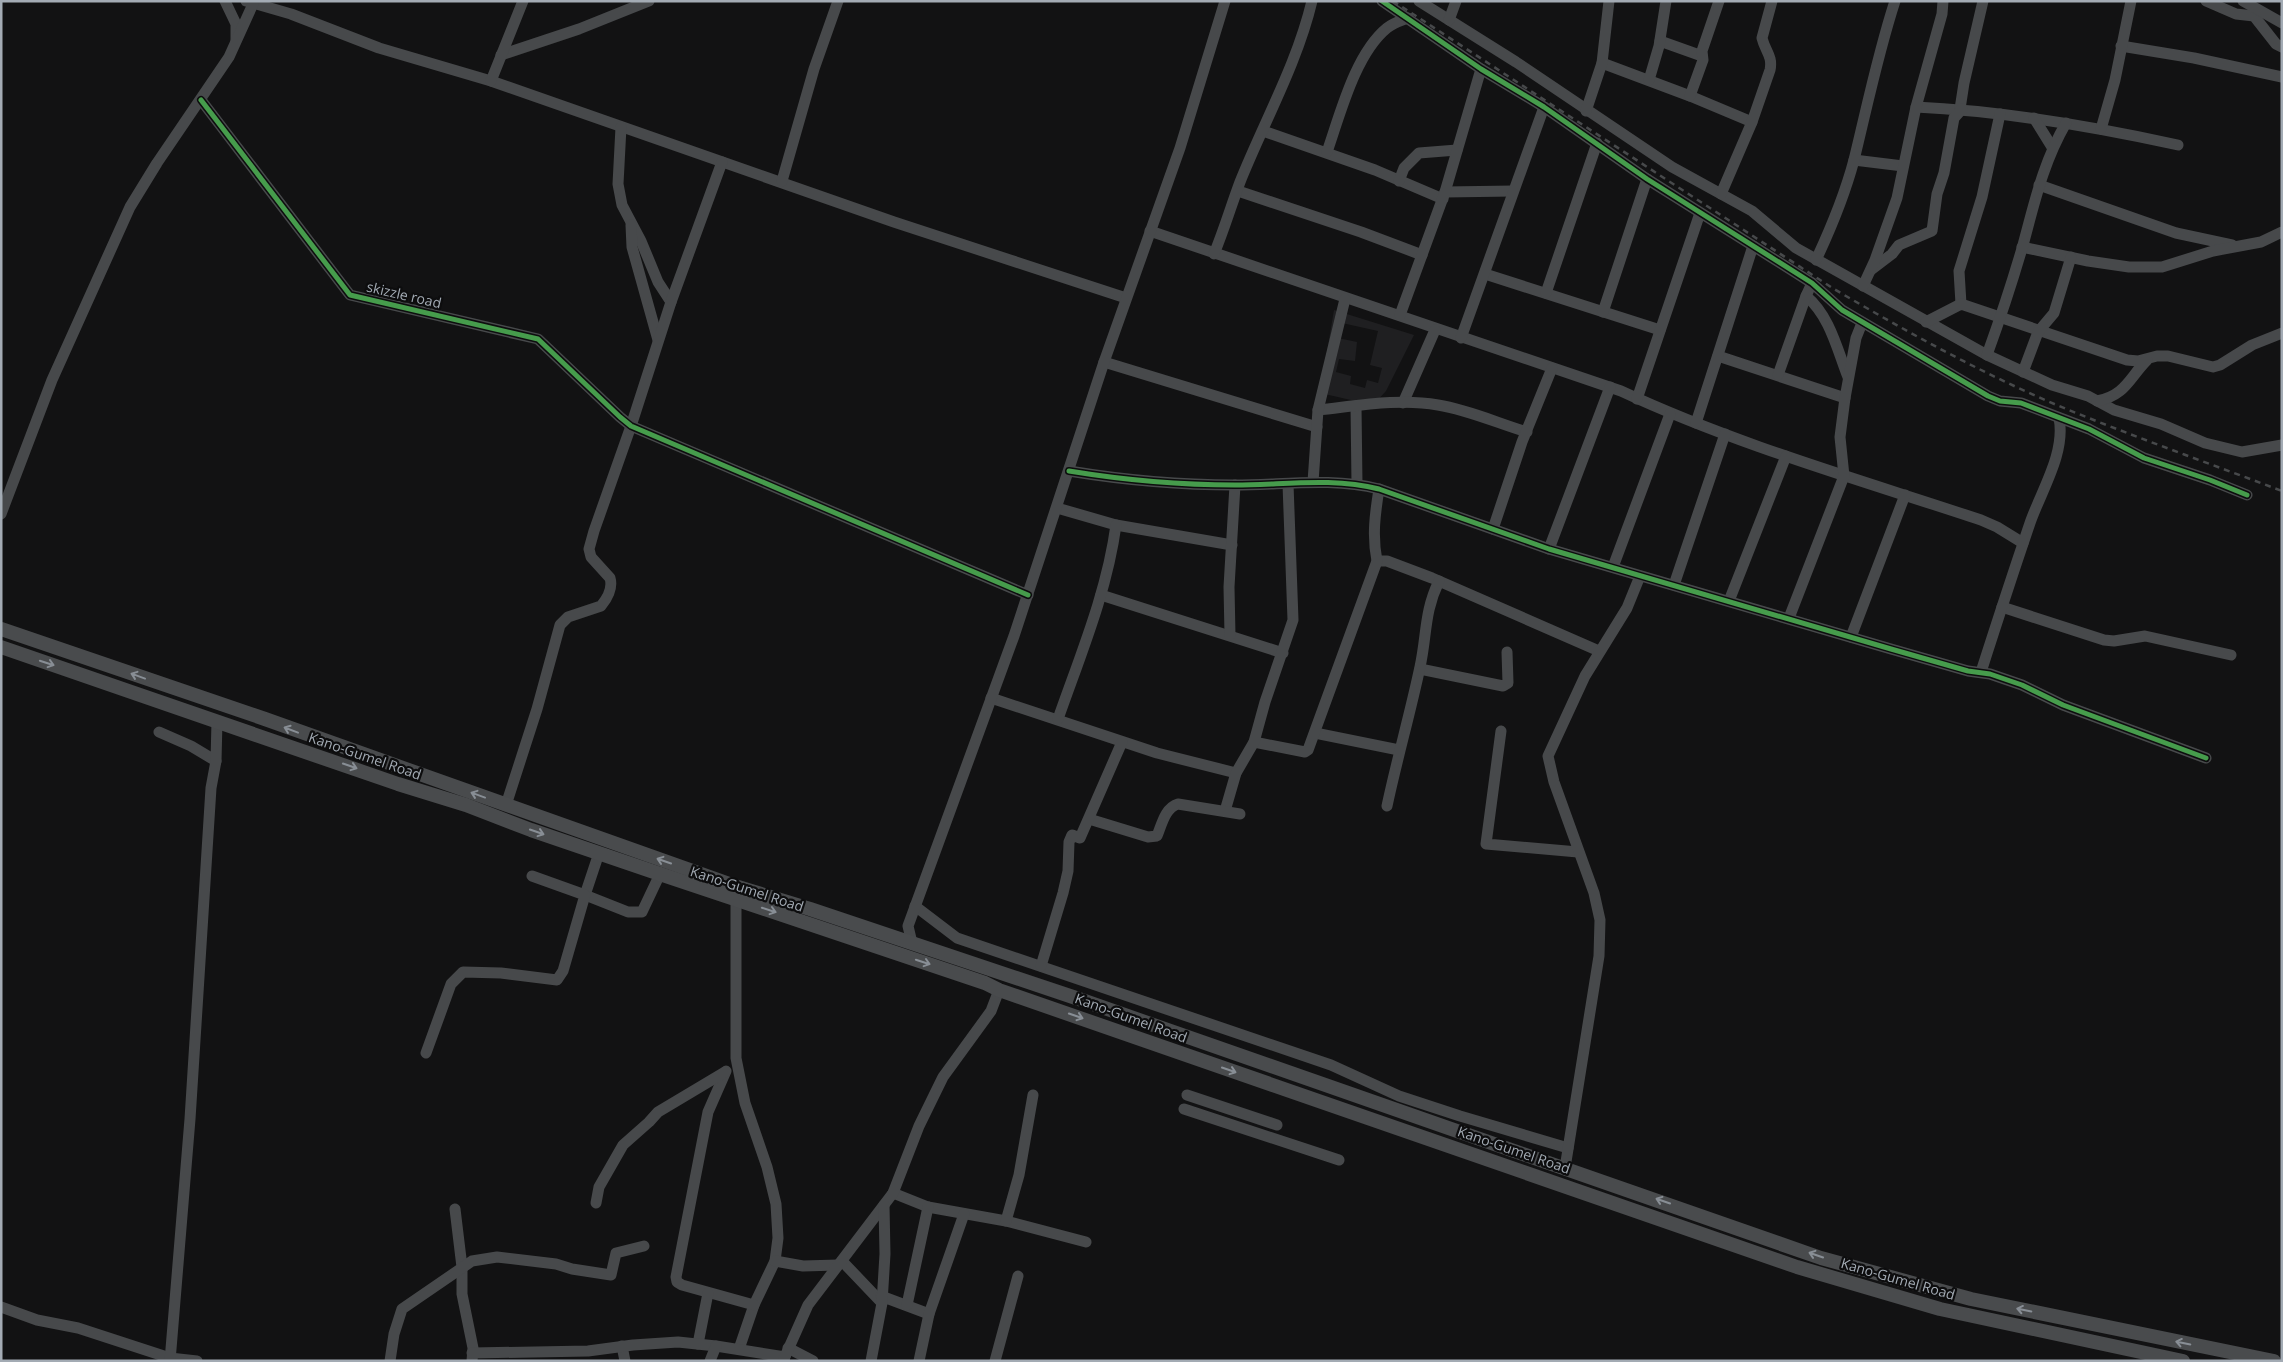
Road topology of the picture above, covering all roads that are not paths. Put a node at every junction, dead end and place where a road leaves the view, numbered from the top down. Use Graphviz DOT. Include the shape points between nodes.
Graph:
graph roads {
  1 [pos="226,1"];
  2 [pos="523,1"];
  3 [pos="649,1"];
  4 [pos="838,1"];
  5 [pos="1225,1"];
  6 [pos="1312,1"];
  7 [pos="1382,1"];
  8 [pos="1419,1"];
  9 [pos="1456,1"];
  10 [pos="1608,1"];
  11 [pos="1666,1"];
  12 [pos="1719,1"];
  13 [pos="1772,1"];
  14 [pos="1895,1"];
  15 [pos="1943,1"];
  16 [pos="1983,1"];
  17 [pos="2131,1"];
  18 [pos="2206,1"];
  19 [pos="2243,1"];
  20 [pos="250,2"];
  21 [pos="1408,18"];
  22 [pos="1449,20"];
  23 [pos="2282,23"];
  24 [pos="1660,41"];
  25 [pos="2121,46"];
  26 [pos="236,47"];
  27 [pos="2282,47"];
  28 [pos="502,55"];
  29 [pos="1702,56"];
  30 [pos="1602,63"];
  31 [pos="1481,69"];
  32 [pos="2282,77"];
  33 [pos="1649,80"];
  34 [pos="492,81"];
  35 [pos="1690,96"];
  36 [pos="201,100"];
  37 [pos="1544,107"];
  38 [pos="1916,107"];
  39 [pos="1961,109"];
  40 [pos="1586,111"];
  41 [pos="2000,114"];
  42 [pos="2034,118"];
  43 [pos="1752,122"];
  44 [pos="2066,123"];
  45 [pos="621,127"];
  46 [pos="2101,129"];
  47 [pos="1262,131"];
  48 [pos="1597,143"];
  49 [pos="2178,145"];
  50 [pos="2052,147"];
  51 [pos="1457,150"];
  52 [pos="1327,152"];
  53 [pos="1854,160"];
  54 [pos="722,162"];
  55 [pos="1903,166"];
  56 [pos="1647,179"];
  57 [pos="1399,180"];
  58 [pos="782,181"];
  59 [pos="2039,185"];
  60 [pos="1238,191"];
  61 [pos="1513,191"];
  62 [pos="1721,194"];
  63 [pos="1444,195"];
  64 [pos="1700,214"];
  65 [pos="631,223"];
  66 [pos="1150,231"];
  67 [pos="2282,232"];
  68 [pos="1752,246"];
  69 [pos="2022,247"];
  70 [pos="2238,247"];
  71 [pos="1214,254"];
  72 [pos="1422,255"];
  73 [pos="2071,258"];
  74 [pos="1816,260"];
  75 [pos="1870,270"];
  76 [pos="1485,274"];
  77 [pos="1812,283"];
  78 [pos="1862,286"];
  79 [pos="1546,293"];
  80 [pos="1806,296"];
  81 [pos="1126,298"];
  82 [pos="1345,299"];
  83 [pos="671,302"];
  84 [pos="1961,304"];
  85 [pos="1603,312"];
  86 [pos="1400,315"];
  87 [pos="2001,318"];
  88 [pos="1926,322"];
  89 [pos="1862,323"];
  90 [pos="1436,330"];
  91 [pos="1660,330"];
  92 [pos="2038,332"];
  93 [pos="2282,333"];
  94 [pos="1461,338"];
  95 [pos="658,341"];
  96 [pos="1987,355"];
  97 [pos="1718,356"];
  98 [pos="2147,360"];
  99 [pos="1104,362"];
  100 [pos="1552,368"];
  101 [pos="2024,372"];
  102 [pos="1778,375"];
  103 [pos="1848,377"];
  104 [pos="1610,387"];
  105 [pos="1845,398"];
  106 [pos="1638,399"];
  107 [pos="2097,401"];
  108 [pos="1403,403"];
  109 [pos="1356,406"];
  110 [pos="1318,410"];
  111 [pos="1670,414"];
  112 [pos="2058,418"];
  113 [pos="1696,423"];
  114 [pos="2073,424"];
  115 [pos="631,426"];
  116 [pos="1317,427"];
  117 [pos="2062,431"];
  118 [pos="1527,432"];
  119 [pos="1725,434"];
  120 [pos="2282,446"];
  121 [pos="1786,456"];
  122 [pos="1069,471"];
  123 [pos="1844,476"];
  124 [pos="1313,482"];
  125 [pos="1288,484"];
  126 [pos="1357,484"];
  127 [pos="1235,485"];
  128 [pos="1379,489"];
  129 [pos="1905,495"];
  130 [pos="2247,495"];
  131 [pos="1057,508"];
  132 [pos="1,514"];
  133 [pos="1116,525"];
  134 [pos="1493,529"];
  135 [pos="2023,543"];
  136 [pos="1232,545"];
  137 [pos="1548,549"];
  138 [pos="1377,561"];
  139 [pos="1613,567"];
  140 [pos="1640,576"];
  141 [pos="1439,581"];
  142 [pos="1674,585"];
  143 [pos="1028,595"];
  144 [pos="1101,595"];
  145 [pos="1728,600"];
  146 [pos="2002,607"];
  147 [pos="1789,618"];
  148 [pos="1,629"];
  149 [pos="1230,635"];
  150 [pos="1851,637"];
  151 [pos="1,647"];
  152 [pos="1599,651"];
  153 [pos="1507,652"];
  154 [pos="1283,653"];
  155 [pos="2230,655"];
  156 [pos="1420,668"];
  157 [pos="1981,672"];
  158 [pos="991,698"];
  159 [pos="1058,719"];
  160 [pos="217,721"];
  161 [pos="1501,731"];
  162 [pos="159,732"];
  163 [pos="1315,733"];
  164 [pos="1122,742"];
  165 [pos="1254,742"];
  166 [pos="1399,750"];
  167 [pos="2206,758"];
  168 [pos="216,761"];
  169 [pos="1236,774"];
  170 [pos="506,805"];
  171 [pos="1388,806"];
  172 [pos="1225,811"];
  173 [pos="1240,814"];
  174 [pos="1089,819"];
  175 [pos="1578,852"];
  176 [pos="599,853"];
  177 [pos="637,858"];
  178 [pos="660,874"];
  179 [pos="532,876"];
  180 [pos="585,895"];
  181 [pos="736,899"];
  182 [pos="915,906"];
  183 [pos="912,943"];
  184 [pos="1041,966"];
  185 [pos="999,990"];
  186 [pos="426,1053"];
  187 [pos="736,1058"];
  188 [pos="1280,1069"];
  189 [pos="726,1071"];
  190 [pos="1273,1085"];
  191 [pos="1032,1095"];
  192 [pos="1187,1096"];
  193 [pos="1184,1109"];
  194 [pos="1277,1125"];
  195 [pos="1568,1148"];
  196 [pos="1339,1160"];
  197 [pos="1565,1168"];
  198 [pos="893,1193"];
  199 [pos="596,1203"];
  200 [pos="884,1204"];
  201 [pos="928,1207"];
  202 [pos="455,1209"];
  203 [pos="964,1214"];
  204 [pos="1006,1221"];
  205 [pos="1086,1242"];
  206 [pos="644,1246"];
  207 [pos="775,1261"];
  208 [pos="840,1263"];
  209 [pos="462,1267"];
  210 [pos="1018,1276"];
  211 [pos="1943,1292"];
  212 [pos="708,1293"];
  213 [pos="882,1300"];
  214 [pos="754,1304"];
  215 [pos="907,1305"];
  216 [pos="1,1307"];
  217 [pos="1940,1309"];
  218 [pos="929,1314"];
  219 [pos="698,1344"];
  220 [pos="622,1346"];
  221 [pos="716,1346"];
  222 [pos="739,1349"];
  223 [pos="785,1355"];
  224 [pos="472,1357"];
  225 [pos="170,1359"];
  226 [pos="197,1361"];
  227 [pos="390,1361"];
  228 [pos="625,1361"];
  229 [pos="710,1361"];
  230 [pos="813,1361"];
  231 [pos="871,1361"];
  232 [pos="919,1361"];
  233 [pos="995,1361"];
  234 [pos="2183,1361"];
  235 [pos="2274,1361"];
  1 -- 26 [label="street" via="236,24"];
  2 -- 28 [label="street"];
  3 -- 28 [label="street"];
  4 -- 58 [label="street" via="814,69"];
  5 -- 66 [label="street" via="1180,148"];
  6 -- 47 [label="street" via="1304,31"];
  7 -- 21 [label="street"];
  8 -- 22 [label="street"];
  9 -- 22 [label="street"];
  10 -- 30 [label="street"];
  11 -- 24 [label="street"];
  12 -- 29 [label="street"];
  13 -- 43 [label="street" via="1762,38 1772,62"];
  14 -- 53 [label="street" via="1870,85"];
  15 -- 38 [label="street"];
  16 -- 39 [label="street"];
  17 -- 25 [label="street"];
  18 -- 27 [label="street" via="2236,14 2254,16"];
  19 -- 23 [label="street"];
  20 -- 26 [label="street"];
  20 -- 34 [label="street" via="379,48"];
  21 -- 31 [label="street"];
  21 -- 52 [label="street" via="1389,26 1366,55"];
  22 -- 40 [label="street"];
  24 -- 29 [label="street"];
  24 -- 33 [label="street"];
  25 -- 32 [label="street"];
  25 -- 46 [label="street"];
  26 -- 36 [label="street"];
  28 -- 34 [label="street"];
  29 -- 35 [label="street"];
  30 -- 33 [label="street"];
  30 -- 40 [label="street"];
  31 -- 37 [label="street"];
  31 -- 51 [label="street"];
  33 -- 35 [label="street"];
  34 -- 45 [label="street"];
  35 -- 43 [label="street"];
  36 -- 115 [label="street, skizzle road" via="350,295 538,339"];
  36 -- 132 [label="street" via="130,207 52,380"];
  37 -- 48 [label="street"];
  37 -- 61 [label="street"];
  38 -- 39 [label="street"];
  38 -- 55 [label="street"];
  39 -- 41 [label="street"];
  39 -- 75 [label="street" via="1954,118 1932,231 1899,245"];
  40 -- 62 [label="street" via="1672,167"];
  41 -- 42 [label="street"];
  41 -- 84 [label="street" via="1982,197 1959,271"];
  42 -- 44 [label="street"];
  42 -- 50 [label="street"];
  43 -- 62 [label="street"];
  44 -- 46 [label="street"];
  44 -- 50 [label="street"];
  45 -- 54 [label="street"];
  45 -- 65 [label="street" via="618,184 622,205"];
  46 -- 49 [label="street"];
  47 -- 52 [label="street"];
  47 -- 60 [label="street"];
  48 -- 56 [label="street"];
  48 -- 79 [label="street"];
  50 -- 59 [label="street"];
  51 -- 57 [label="street" via="1419,152 1404,168"];
  51 -- 63 [label="street"];
  52 -- 57 [label="street"];
  53 -- 55 [label="street"];
  53 -- 74 [label="street"];
  54 -- 58 [label="street"];
  54 -- 83 [label="street"];
  55 -- 75 [label="street" via="1890,220"];
  56 -- 64 [label="street"];
  56 -- 85 [label="street"];
  57 -- 63 [label="street"];
  58 -- 81 [label="street" via="894,222"];
  59 -- 69 [label="street"];
  59 -- 70 [label="street" via="2176,233"];
  60 -- 71 [label="street"];
  60 -- 72 [label="street"];
  61 -- 63 [label="street"];
  61 -- 76 [label="street"];
  62 -- 74 [label="street" via="1752,211 1796,248"];
  63 -- 72 [label="street"];
  64 -- 68 [label="street"];
  64 -- 91 [label="street"];
  65 -- 83 [label="street" via="658,282"];
  65 -- 95 [label="street" via="632,247"];
  66 -- 71 [label="street"];
  66 -- 81 [label="street"];
  67 -- 70 [label="street" via="2261,242"];
  68 -- 77 [label="street"];
  68 -- 97 [label="street"];
  69 -- 73 [label="street"];
  69 -- 87 [label="street"];
  70 -- 73 [label="street" via="2162,267 2129,267"];
  71 -- 82 [label="street"];
  72 -- 86 [label="street"];
  73 -- 92 [label="street" via="2054,313"];
  74 -- 78 [label="street"];
  75 -- 78 [label="street"];
  76 -- 79 [label="street"];
  76 -- 94 [label="street"];
  77 -- 80 [label="street"];
  77 -- 89 [label="street"];
  78 -- 88 [label="street"];
  79 -- 85 [label="street"];
  80 -- 102 [label="street"];
  80 -- 103 [label="street" via="1823,315"];
  81 -- 99 [label="street"];
  82 -- 86 [label="street"];
  82 -- 110 [label="street"];
  83 -- 95 [label="street"];
  84 -- 87 [label="street"];
  84 -- 88 [label="street"];
  85 -- 91 [label="street"];
  86 -- 90 [label="street"];
  87 -- 92 [label="street"];
  87 -- 96 [label="street"];
  88 -- 96 [label="street"];
  89 -- 103 [label="street"];
  89 -- 112 [label="street" via="1988,396 2000,401 2021,402"];
  90 -- 94 [label="street"];
  90 -- 108 [label="street"];
  91 -- 106 [label="street"];
  92 -- 98 [label="street" via="2127,360"];
  92 -- 101 [label="street"];
  93 -- 98 [label="street" via="2213,367 2168,356"];
  94 -- 100 [label="street"];
  95 -- 115 [label="street"];
  96 -- 101 [label="street"];
  97 -- 102 [label="street"];
  97 -- 113 [label="street"];
  98 -- 107 [label="street" via="2126,388"];
  99 -- 116 [label="street"];
  99 -- 122 [label="street"];
  100 -- 104 [label="street"];
  100 -- 118 [label="street"];
  101 -- 107 [label="street"];
  102 -- 105 [label="street"];
  103 -- 105 [label="street"];
  104 -- 106 [label="street"];
  104 -- 137 [label="street"];
  105 -- 123 [label="street" via="1840,437"];
  106 -- 111 [label="street"];
  107 -- 120 [label="street" via="2223,448 2242,452"];
  108 -- 109 [label="street"];
  108 -- 118 [label="street" via="1438,404 1473,412"];
  109 -- 110 [label="street"];
  109 -- 126 [label="street"];
  110 -- 116 [label="street"];
  111 -- 113 [label="street"];
  111 -- 139 [label="street"];
  112 -- 114 [label="street"];
  112 -- 117 [label="street"];
  113 -- 119 [label="street"];
  114 -- 117 [label="street"];
  114 -- 130 [label="street" via="2144,458"];
  115 -- 143 [label="street, skizzle road"];
  115 -- 170 [label="street" via="589,549 591,557 612,582 608,595 602,606 568,617 560,625"];
  116 -- 124 [label="street"];
  117 -- 135 [label="street" via="2051,471"];
  118 -- 134 [label="street"];
  119 -- 121 [label="street"];
  119 -- 142 [label="street"];
  121 -- 123 [label="street"];
  121 -- 145 [label="street"];
  122 -- 127 [label="street" via="1182,485"];
  122 -- 131 [label="street"];
  123 -- 129 [label="street"];
  123 -- 147 [label="street"];
  124 -- 125 [label="street"];
  124 -- 126 [label="street"];
  125 -- 127 [label="street"];
  125 -- 154 [label="street" via="1294,604 1293,620"];
  126 -- 128 [label="street"];
  127 -- 136 [label="street"];
  128 -- 134 [label="street"];
  128 -- 138 [label="street" via="1373,522"];
  129 -- 135 [label="street" via="1981,520"];
  129 -- 150 [label="street"];
  131 -- 133 [label="street"];
  131 -- 143 [label="street"];
  133 -- 136 [label="street"];
  133 -- 144 [label="street"];
  134 -- 137 [label="street"];
  135 -- 146 [label="street"];
  136 -- 149 [label="street"];
  137 -- 139 [label="street"];
  138 -- 141 [label="street" via="1387,561"];
  138 -- 163 [label="street"];
  139 -- 140 [label="street"];
  140 -- 142 [label="street"];
  140 -- 152 [label="street" via="1627,608"];
  141 -- 152 [label="street"];
  141 -- 156 [label="street" via="1426,616"];
  142 -- 145 [label="street"];
  143 -- 158 [label="street"];
  144 -- 149 [label="street"];
  144 -- 159 [label="street"];
  145 -- 147 [label="street"];
  146 -- 155 [label="street" via="2104,640 2145,636"];
  146 -- 157 [label="street"];
  147 -- 150 [label="street"];
  170 -- 148 [label="main road, Kano-Gumel Road, one-way"];
  149 -- 154 [label="street"];
  150 -- 157 [label="street"];
  151 -- 160 [label="main road, Kano-Gumel Road, one-way"];
  152 -- 175 [label="street" via="1548,756"];
  153 -- 156 [label="street" via="1508,683 1503,686"];
  154 -- 165 [label="street"];
  156 -- 166 [label="street"];
  157 -- 167 [label="street"];
  158 -- 159 [label="street"];
  158 -- 182 [label="street"];
  159 -- 164 [label="street"];
  160 -- 168 [label="street"];
  160 -- 176 [label="main road, Kano-Gumel Road, one-way"];
  161 -- 175 [label="street" via="1486,844"];
  162 -- 168 [label="street"];
  163 -- 165 [label="street" via="1305,752"];
  163 -- 166 [label="street"];
  164 -- 169 [label="street"];
  164 -- 174 [label="street"];
  165 -- 169 [label="street"];
  166 -- 171 [label="street"];
  168 -- 225 [label="street" via="211,788 192,1090"];
  169 -- 172 [label="street"];
  170 -- 177 [label="main road, Kano-Gumel Road"];
  172 -- 173 [label="street"];
  172 -- 174 [label="street" via="1173,805 1157,836 1148,838"];
  174 -- 184 [label="street" via="1080,838 1072,835 1069,842 1068,871"];
  175 -- 195 [label="street" via="1599,909 1599,939"];
  176 -- 177 [label="main road, Kano-Gumel Road"];
  176 -- 180 [label="street"];
  177 -- 178 [label="main road, Kano-Gumel Road"];
  183 -- 177 [label="main road, Kano-Gumel Road, one-way"];
  178 -- 180 [label="street" via="642,912 628,912"];
  178 -- 181 [label="main road, Kano-Gumel Road"];
  179 -- 180 [label="street"];
  180 -- 186 [label="street" via="563,971 557,980 462,972 451,984"];
  181 -- 185 [label="main road, Kano-Gumel Road, one-way"];
  181 -- 187 [label="street"];
  182 -- 183 [label="street" via="908,926"];
  182 -- 184 [label="street" via="957,938"];
  183 -- 188 [label="main road, Kano-Gumel Road"];
  184 -- 195 [label="street" via="1331,1065 1408,1098"];
  185 -- 190 [label="main road, Kano-Gumel Road, one-way"];
  185 -- 198 [label="street" via="991,1011 943,1077 919,1126"];
  187 -- 189 [label="street"];
  187 -- 207 [label="street" via="745,1103 776,1204 778,1238"];
  188 -- 190 [label="main road"];
  188 -- 197 [label="main road, Kano-Gumel Road"];
  189 -- 199 [label="street" via="658,1112 623,1145 600,1188"];
  189 -- 212 [label="street" via="708,1112 676,1277 682,1285"];
  190 -- 217 [label="main road, Kano-Gumel Road" via="1761,1255"];
  191 -- 204 [label="street" via="1019,1175"];
  192 -- 194 [label="street"];
  193 -- 196 [label="street"];
  195 -- 197 [label="street"];
  211 -- 197 [label="main road, Kano-Gumel Road, one-way" via="1821,1258"];
  198 -- 200 [label="street"];
  198 -- 201 [label="street"];
  200 -- 208 [label="street"];
  200 -- 213 [label="street"];
  201 -- 203 [label="street"];
  201 -- 215 [label="street"];
  202 -- 209 [label="street"];
  203 -- 204 [label="street"];
  203 -- 218 [label="street"];
  204 -- 205 [label="street"];
  206 -- 209 [label="street" via="616,1253 611,1274 497,1257 481,1258"];
  207 -- 208 [label="street" via="803,1266"];
  207 -- 214 [label="street"];
  208 -- 213 [label="street"];
  208 -- 223 [label="street" via="808,1304"];
  209 -- 224 [label="street" via="462,1294"];
  209 -- 227 [label="street" via="402,1310"];
  210 -- 233 [label="street"];
  211 -- 217 [label="main road"];
  235 -- 211 [label="main road, Kano-Gumel Road, one-way"];
  212 -- 214 [label="street"];
  212 -- 219 [label="street"];
  213 -- 215 [label="street"];
  213 -- 231 [label="street"];
  214 -- 222 [label="street"];
  215 -- 218 [label="street"];
  216 -- 225 [label="street" via="37,1320 78,1328"];
  217 -- 234 [label="main road, Kano-Gumel Road"];
  218 -- 232 [label="street"];
  219 -- 220 [label="street" via="678,1342"];
  219 -- 221 [label="street"];
  220 -- 224 [label="street"];
  220 -- 228 [label="street"];
  221 -- 222 [label="street"];
  221 -- 229 [label="street"];
  222 -- 223 [label="street"];
  223 -- 230 [label="street"];
  225 -- 226 [label="street"];
}
